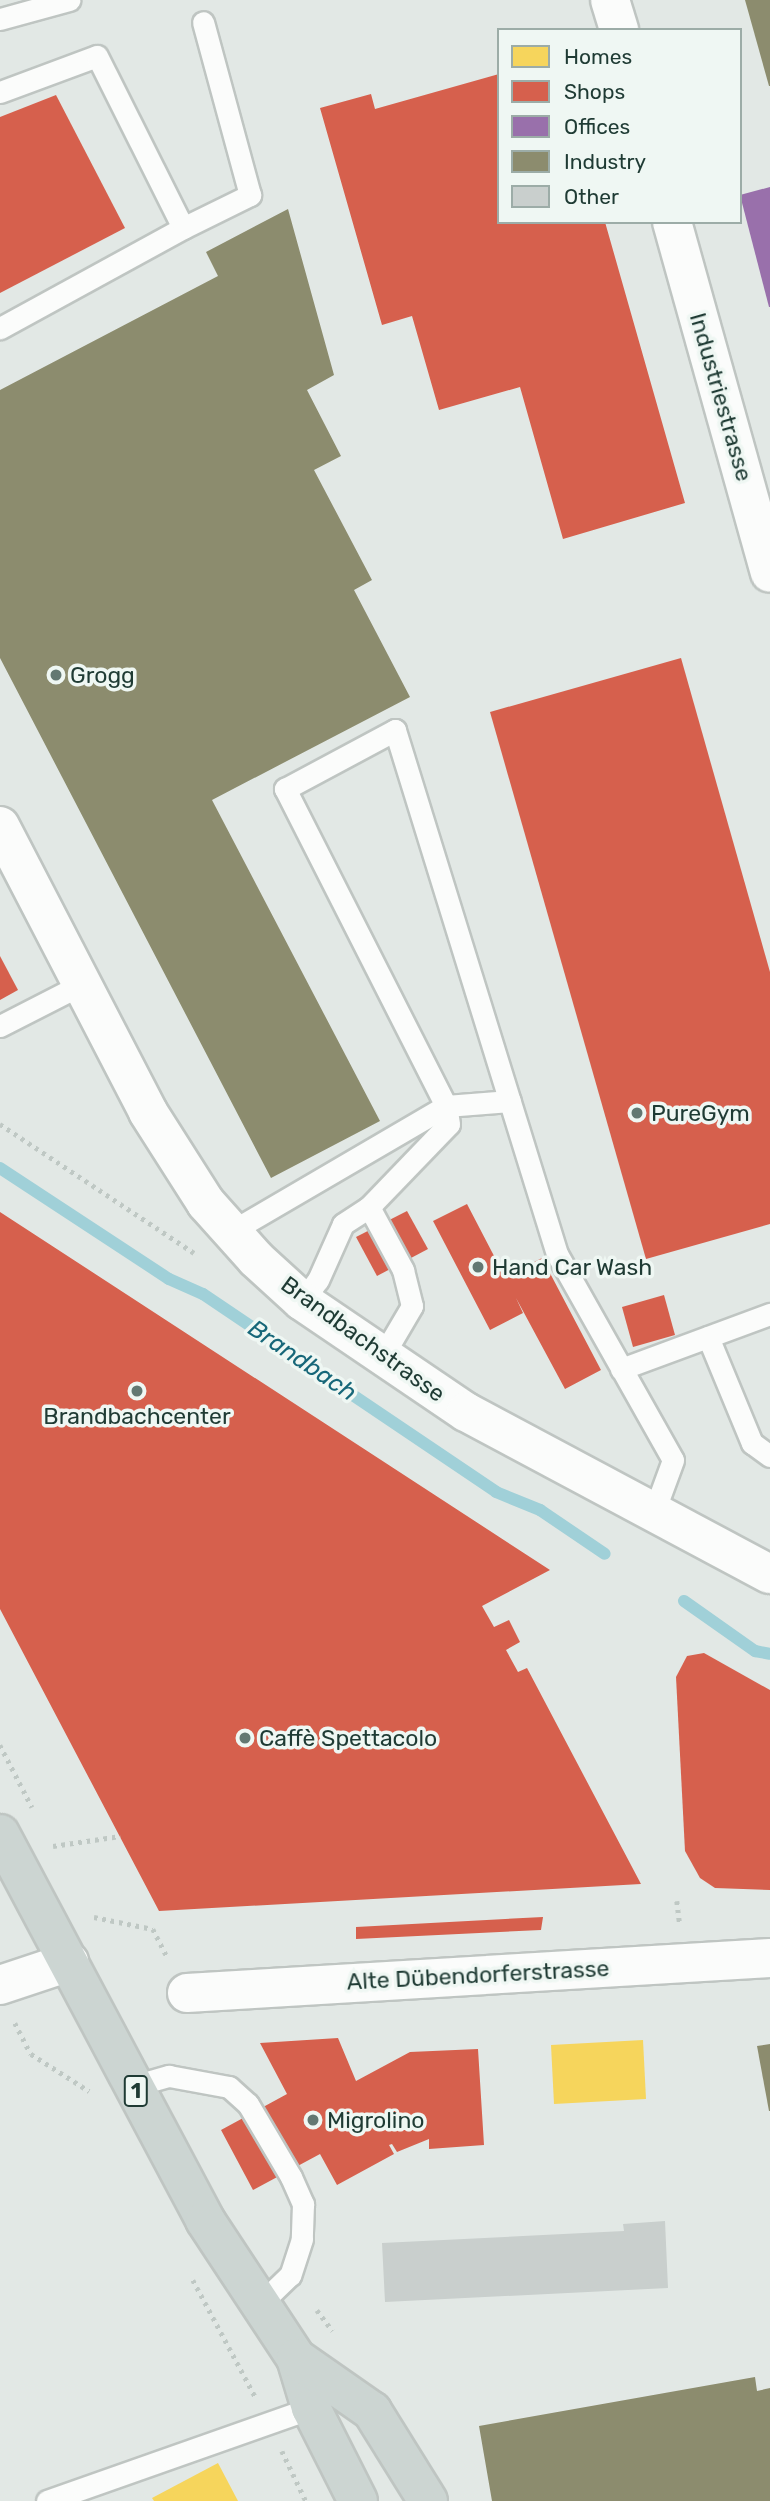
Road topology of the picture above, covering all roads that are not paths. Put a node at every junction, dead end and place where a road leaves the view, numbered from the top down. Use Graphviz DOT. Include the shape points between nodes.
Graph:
graph roads {
  1 [pos="69,0"];
  2 [pos="610,0"];
  3 [pos="0,19"];
  4 [pos="203,22"];
  5 [pos="618,28"];
  6 [pos="0,92"];
  7 [pos="674,224"];
  8 [pos="183,228"];
  9 [pos="0,328"];
  10 [pos="770,573"];
  11 [pos="0,826"];
  12 [pos="82,985"];
  13 [pos="0,1026"];
  14 [pos="510,1101"];
  15 [pos="446,1105"];
  16 [pos="369,1208"];
  17 [pos="232,1231"];
  18 [pos="302,1301"];
  19 [pos="770,1314"];
  20 [pos="708,1337"];
  21 [pos="382,1357"];
  22 [pos="621,1368"];
  23 [pos="770,1456"];
  24 [pos="655,1509"];
  25 [pos="770,1574"];
  26 [pos="0,1834"];
  27 [pos="770,1958"];
  28 [pos="69,1962"];
  29 [pos="187,1993"];
  30 [pos="6,2002"];
  31 [pos="133,2086"];
  32 [pos="258,2306"];
  33 [pos="296,2358"];
  34 [pos="311,2408"];
  35 [pos="47,2501"];
  36 [pos="358,2501"];
  37 [pos="429,2501"];
  1 -- 3 [label="lane"];
  2 -- 5 [label="street"];
  4 -- 8 [label="lane" via="250,195"];
  6 -- 8 [label="lane" via="97,56"];
  7 -- 10 [label="street, Industriestrasse"];
  8 -- 9 [label="lane"];
  11 -- 12 [label="street, Brandbachstrasse"];
  12 -- 13 [label="lane"];
  12 -- 17 [label="street, Brandbachstrasse" via="148,1112 206,1203"];
  14 -- 15 [label="lane"];
  14 -- 15 [label="lane" via="395,730 285,789"];
  14 -- 22 [label="lane" via="557,1254"];
  15 -- 16 [label="lane" via="449,1124"];
  15 -- 17 [label="lane"];
  16 -- 18 [label="lane" via="343,1224 318,1280"];
  16 -- 21 [label="lane" via="403,1270 412,1306"];
  17 -- 18 [label="street, Brandbachstrasse"];
  18 -- 21 [label="street, Brandbachstrasse"];
  19 -- 20 [label="lane"];
  20 -- 22 [label="lane"];
  20 -- 23 [label="lane" via="752,1443"];
  21 -- 24 [label="street, Brandbachstrasse" via="466,1412"];
  22 -- 24 [label="lane" via="673,1460"];
  24 -- 25 [label="street, Brandbachstrasse"];
  26 -- 28 [label="main road, 1"];
  27 -- 29 [label="street, Alte Dübendorferstrasse"];
  28 -- 30 [label="street"];
  28 -- 31 [label="main road, 1"];
  31 -- 32 [label="main road, 1"];
  31 -- 32 [label="lane" via="169,2076 229,2087 247,2104 303,2204 302,2239 290,2276"];
  32 -- 33 [label="main road, 1"];
  33 -- 34 [label="main road, 1"];
  33 -- 37 [label="main road, 1" via="372,2411"];
  34 -- 35 [label="lane"];
  34 -- 36 [label="main road, 1"];
}
